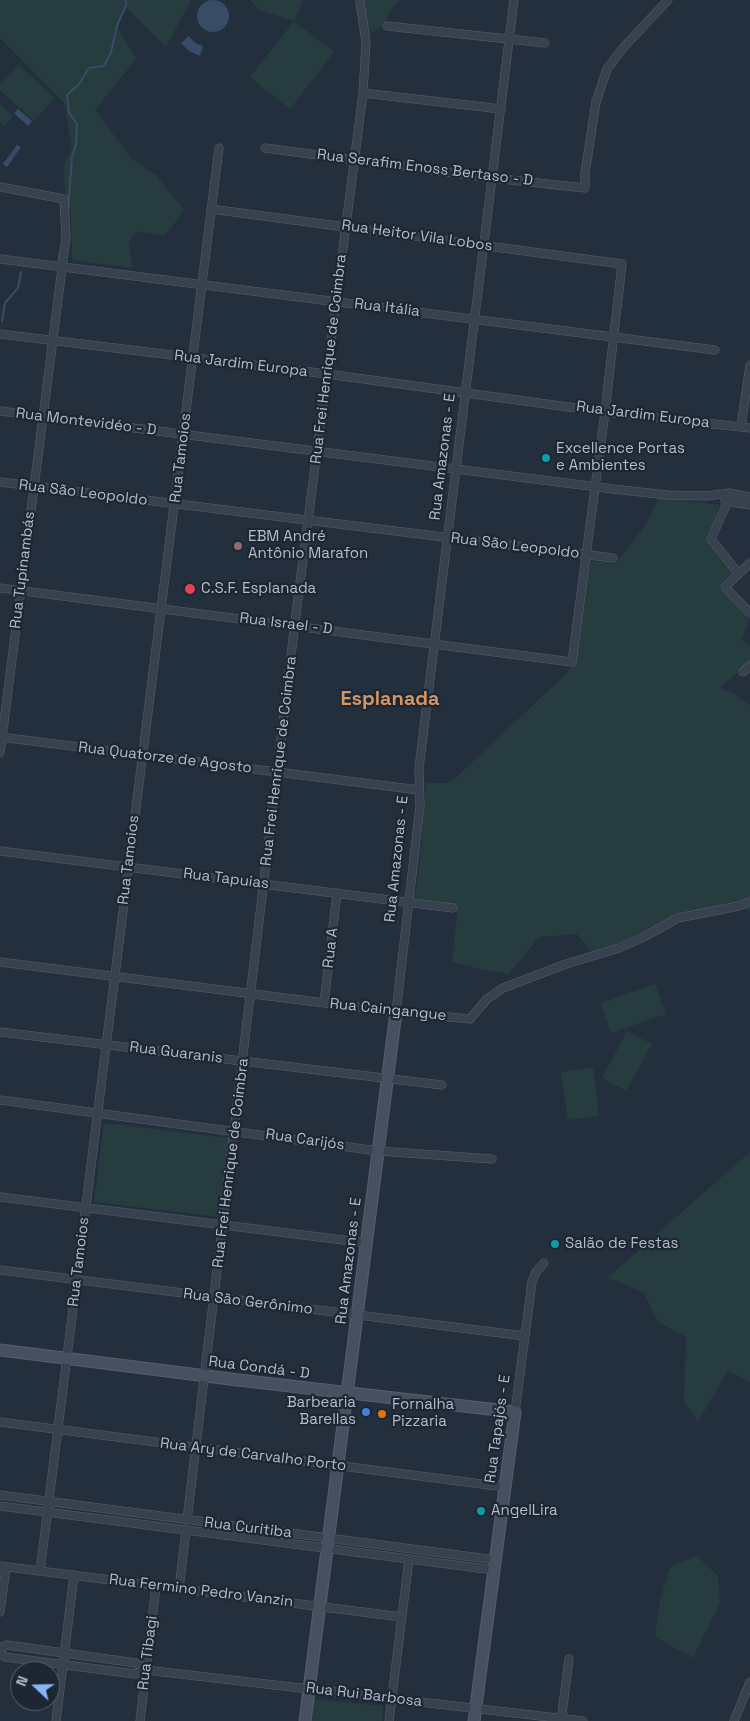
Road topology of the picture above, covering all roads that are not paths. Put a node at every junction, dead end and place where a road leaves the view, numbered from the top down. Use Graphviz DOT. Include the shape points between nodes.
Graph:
graph roads {
  1 [pos="514,0"];
  2 [pos="668,0"];
  3 [pos="360,2"];
  4 [pos="387,26"];
  5 [pos="510,39"];
  6 [pos="545,43"];
  7 [pos="363,93"];
  8 [pos="501,108"];
  9 [pos="219,148"];
  10 [pos="265,148"];
  11 [pos="355,159"];
  12 [pos="492,178"];
  13 [pos="0,187"];
  14 [pos="211,209"];
  15 [pos="346,226"];
  16 [pos="484,246"];
  17 [pos="0,259"];
  18 [pos="62,267"];
  19 [pos="202,285"];
  20 [pos="337,302"];
  21 [pos="475,319"];
  22 [pos="0,334"];
  23 [pos="614,337"];
  24 [pos="52,340"];
  25 [pos="715,350"];
  26 [pos="193,358"];
  27 [pos="750,365"];
  28 [pos="327,374"];
  29 [pos="466,393"];
  30 [pos="0,411"];
  31 [pos="605,412"];
  32 [pos="43,416"];
  33 [pos="741,427"];
  34 [pos="750,428"];
  35 [pos="184,434"];
  36 [pos="317,451"];
  37 [pos="456,469"];
  38 [pos="0,482"];
  39 [pos="34,486"];
  40 [pos="595,486"];
  41 [pos="707,496"];
  42 [pos="750,497"];
  43 [pos="728,501"];
  44 [pos="175,504"];
  45 [pos="750,505"];
  46 [pos="308,521"];
  47 [pos="448,538"];
  48 [pos="586,555"];
  49 [pos="613,558"];
  50 [pos="750,563"];
  51 [pos="739,574"];
  52 [pos="0,588"];
  53 [pos="21,590"];
  54 [pos="162,608"];
  55 [pos="750,613"];
  56 [pos="295,625"];
  57 [pos="435,643"];
  58 [pos="750,665"];
  59 [pos="742,672"];
  60 [pos="1,737"];
  61 [pos="0,754"];
  62 [pos="142,755"];
  63 [pos="277,772"];
  64 [pos="420,790"];
  65 [pos="0,851"];
  66 [pos="128,867"];
  67 [pos="264,884"];
  68 [pos="338,893"];
  69 [pos="750,901"];
  70 [pos="409,902"];
  71 [pos="453,908"];
  72 [pos="0,962"];
  73 [pos="114,977"];
  74 [pos="251,993"];
  75 [pos="324,1003"];
  76 [pos="396,1012"];
  77 [pos="0,1032"];
  78 [pos="106,1045"];
  79 [pos="243,1062"];
  80 [pos="388,1078"];
  81 [pos="442,1085"];
  82 [pos="0,1100"];
  83 [pos="97,1112"];
  84 [pos="235,1130"];
  85 [pos="378,1151"];
  86 [pos="492,1159"];
  87 [pos="0,1197"];
  88 [pos="86,1208"];
  89 [pos="223,1225"];
  90 [pos="367,1243"];
  91 [pos="544,1263"];
  92 [pos="0,1270"];
  93 [pos="76,1280"];
  94 [pos="215,1297"];
  95 [pos="357,1315"];
  96 [pos="525,1336"];
  97 [pos="0,1350"];
  98 [pos="67,1359"];
  99 [pos="205,1376"];
  100 [pos="347,1393"];
  101 [pos="515,1412"];
  102 [pos="0,1422"];
  103 [pos="58,1430"];
  104 [pos="196,1448"];
  105 [pos="338,1466"];
  106 [pos="505,1487"];
  107 [pos="0,1496"];
  108 [pos="49,1502"];
  109 [pos="0,1506"];
  110 [pos="48,1512"];
  111 [pos="187,1520"];
  112 [pos="186,1530"];
  113 [pos="328,1544"];
  114 [pos="409,1559"];
  115 [pos="495,1565"];
  116 [pos="3,1566"];
  117 [pos="40,1571"];
  118 [pos="74,1575"];
  119 [pos="156,1586"];
  120 [pos="179,1588"];
  121 [pos="320,1606"];
  122 [pos="0,1612"];
  123 [pos="402,1617"];
  124 [pos="0,1648"];
  125 [pos="0,1653"];
  126 [pos="64,1653"];
  127 [pos="569,1659"];
  128 [pos="63,1664"];
  129 [pos="146,1670"];
  130 [pos="750,1682"];
  131 [pos="310,1689"];
  132 [pos="392,1699"];
  133 [pos="476,1708"];
  134 [pos="561,1720"];
  135 [pos="56,1721"];
  136 [pos="140,1721"];
  137 [pos="305,1721"];
  138 [pos="389,1721"];
  139 [pos="474,1721"];
  140 [pos="583,1721"];
  141 [pos="734,1721"];
  1 -- 5 [label="street, Rua Amazonas - E"];
  2 -- 12 [label="street, Rua Serafim Enoss Bertaso - D" via="607,69 596,102 585,188"];
  3 -- 7 [label="street, Rua Frei Henrique de Coimbra" via="366,42"];
  4 -- 5 [label="street"];
  5 -- 6 [label="street"];
  5 -- 8 [label="street, Rua Amazonas - E"];
  7 -- 8 [label="street"];
  7 -- 11 [label="street, Rua Frei Henrique de Coimbra"];
  8 -- 12 [label="street, Rua Amazonas - E"];
  9 -- 14 [label="street, Rua Tamoios"];
  10 -- 11 [label="street, Rua Serafim Enoss Bertaso - D"];
  11 -- 12 [label="street, Rua Serafim Enoss Bertaso - D"];
  11 -- 15 [label="street, Rua Frei Henrique de Coimbra"];
  12 -- 16 [label="street, Rua Amazonas - E"];
  13 -- 18 [label="street, Rua Tupinambás" via="64,199 66,237"];
  14 -- 15 [label="street, Rua Heitor Vila Lobos"];
  14 -- 19 [label="street, Rua Tamoios"];
  15 -- 16 [label="street, Rua Heitor Vila Lobos"];
  15 -- 20 [label="street, Rua Frei Henrique de Coimbra"];
  16 -- 21 [label="street, Rua Amazonas - E"];
  16 -- 23 [label="street, Rua Heitor Vila Lobos" via="622,264"];
  17 -- 18 [label="street, Rua Itália"];
  18 -- 19 [label="street, Rua Itália"];
  18 -- 24 [label="street, Rua Tupinambás"];
  19 -- 20 [label="street, Rua Itália"];
  19 -- 26 [label="street, Rua Tamoios"];
  20 -- 21 [label="street, Rua Itália"];
  20 -- 28 [label="street, Rua Frei Henrique de Coimbra"];
  21 -- 23 [label="street, Rua Itália"];
  21 -- 29 [label="street, Rua Amazonas - E"];
  22 -- 24 [label="street, Rua Jardim Europa"];
  23 -- 25 [label="street, Rua Itália"];
  23 -- 31 [label="street"];
  24 -- 26 [label="street, Rua Jardim Europa"];
  24 -- 32 [label="street, Rua Tupinambás"];
  26 -- 28 [label="street, Rua Jardim Europa"];
  26 -- 35 [label="street, Rua Tamoios"];
  27 -- 33 [label="street"];
  28 -- 29 [label="street, Rua Jardim Europa"];
  28 -- 36 [label="street, Rua Frei Henrique de Coimbra"];
  29 -- 31 [label="street, Rua Jardim Europa"];
  29 -- 37 [label="street, Rua Amazonas - E"];
  30 -- 32 [label="street, Rua Montevidéo - D"];
  31 -- 33 [label="street, Rua Jardim Europa"];
  31 -- 40 [label="street"];
  32 -- 35 [label="street, Rua Montevidéo - D"];
  32 -- 39 [label="street, Rua Tupinambás"];
  33 -- 34 [label="street, Rua Jardim Europa"];
  35 -- 36 [label="street, Rua Montevidéo - D"];
  35 -- 44 [label="street, Rua Tamoios"];
  36 -- 37 [label="street, Rua Montevidéo - D"];
  36 -- 46 [label="street, Rua Frei Henrique de Coimbra"];
  37 -- 40 [label="street, Rua Montevidéo - D"];
  37 -- 47 [label="street, Rua Amazonas - E"];
  38 -- 39 [label="street, Rua São Leopoldo"];
  39 -- 44 [label="street, Rua São Leopoldo"];
  39 -- 53 [label="street, Rua Tupinambás"];
  40 -- 41 [label="street, Rua Montevidéo - D"];
  40 -- 48 [label="street"];
  41 -- 42 [label="street, Rua Montevidéo - D" via="729,493"];
  41 -- 43 [label="street, Rua Montevidéo - D"];
  43 -- 45 [label="street, Rua Montevidéo - D"];
  43 -- 51 [label="street" via="712,539"];
  44 -- 46 [label="street, Rua São Leopoldo"];
  44 -- 54 [label="street, Rua Tamoios"];
  46 -- 47 [label="street, Rua São Leopoldo"];
  46 -- 56 [label="street, Rua Frei Henrique de Coimbra"];
  47 -- 48 [label="street, Rua São Leopoldo"];
  47 -- 57 [label="street, Rua Amazonas - E"];
  48 -- 49 [label="street, Rua São Leopoldo"];
  48 -- 57 [label="street, Rua Israel - D" via="572,662"];
  50 -- 51 [label="street"];
  51 -- 55 [label="street" via="725,587"];
  52 -- 53 [label="street, Rua Israel - D"];
  53 -- 54 [label="street, Rua Israel - D"];
  53 -- 60 [label="street, Rua Tupinambás"];
  54 -- 56 [label="street, Rua Israel - D"];
  54 -- 62 [label="street, Rua Tamoios"];
  56 -- 57 [label="street, Rua Israel - D"];
  56 -- 63 [label="street, Rua Frei Henrique de Coimbra"];
  57 -- 64 [label="street, Rua Amazonas - E" via="419,768"];
  58 -- 59 [label="street"];
  60 -- 61 [label="street, Rua Tupinambás"];
  60 -- 62 [label="street, Rua Quatorze de Agosto"];
  62 -- 63 [label="street, Rua Quatorze de Agosto"];
  62 -- 66 [label="street, Rua Tamoios"];
  63 -- 64 [label="street, Rua Quatorze de Agosto"];
  63 -- 67 [label="street, Rua Frei Henrique de Coimbra"];
  64 -- 70 [label="street, Rua Amazonas - E"];
  65 -- 66 [label="street, Rua Tapuias"];
  66 -- 67 [label="street, Rua Tapuias"];
  66 -- 73 [label="street, Rua Tamoios"];
  67 -- 68 [label="street, Rua Tapuias"];
  67 -- 74 [label="street, Rua Frei Henrique de Coimbra"];
  68 -- 70 [label="street, Rua Tapuias"];
  68 -- 75 [label="street, Rua A"];
  69 -- 76 [label="street, Rua Caingangue" via="678,918 619,948 503,988 470,1019"];
  70 -- 71 [label="street, Rua Tapuias"];
  70 -- 76 [label="street, Rua Amazonas - E"];
  72 -- 73 [label="street, Rua Caingangue"];
  73 -- 74 [label="street, Rua Caingangue"];
  73 -- 78 [label="street, Rua Tamoios"];
  74 -- 75 [label="street, Rua Caingangue"];
  74 -- 79 [label="street, Rua Frei Henrique de Coimbra"];
  75 -- 76 [label="street, Rua Caingangue"];
  76 -- 80 [label="street, Rua Amazonas - E"];
  77 -- 78 [label="street, Rua Guaranis"];
  78 -- 79 [label="street, Rua Guaranis"];
  78 -- 83 [label="street, Rua Tamoios"];
  79 -- 80 [label="street, Rua Guaranis"];
  79 -- 84 [label="street, Rua Frei Henrique de Coimbra"];
  80 -- 81 [label="street, Rua Guaranis"];
  80 -- 85 [label="street, Rua Amazonas - E"];
  82 -- 83 [label="street, Rua Carijós"];
  83 -- 84 [label="street, Rua Carijós"];
  83 -- 88 [label="street, Rua Tamoios"];
  84 -- 85 [label="street, Rua Carijós"];
  84 -- 89 [label="street, Rua Frei Henrique de Coimbra"];
  85 -- 86 [label="street, Rua Carijós"];
  85 -- 90 [label="street, Rua Amazonas - E"];
  87 -- 88 [label="street"];
  88 -- 89 [label="street"];
  88 -- 93 [label="street, Rua Tamoios"];
  89 -- 90 [label="street"];
  89 -- 94 [label="street, Rua Frei Henrique de Coimbra"];
  90 -- 95 [label="street, Rua Amazonas - E"];
  91 -- 96 [label="street, Rua Tapajós - E" via="532,1282"];
  92 -- 93 [label="street, Rua São Gerônimo"];
  93 -- 94 [label="street, Rua São Gerônimo"];
  93 -- 98 [label="street, Rua Tamoios"];
  94 -- 95 [label="street, Rua São Gerônimo"];
  94 -- 99 [label="street, Rua Frei Henrique de Coimbra"];
  95 -- 96 [label="street, Rua São Gerônimo"];
  95 -- 100 [label="street, Rua Amazonas - E"];
  96 -- 101 [label="street, Rua Tapajós - E"];
  97 -- 98 [label="street, Rua Condá - D"];
  98 -- 99 [label="street, Rua Condá - D"];
  98 -- 103 [label="street, Rua Tamoios"];
  99 -- 100 [label="street, Rua Condá - D"];
  99 -- 104 [label="street, Rua Frei Henrique de Coimbra"];
  100 -- 101 [label="street, Rua Condá - D"];
  100 -- 105 [label="street, Rua Amazonas - E"];
  101 -- 106 [label="street, Rua Tapajós - E"];
  102 -- 103 [label="street, Rua Ary de Carvalho Porto"];
  103 -- 104 [label="street, Rua Ary de Carvalho Porto"];
  103 -- 108 [label="street, Rua Tamoios"];
  104 -- 105 [label="street, Rua Ary de Carvalho Porto"];
  104 -- 111 [label="street, Rua Frei Henrique de Coimbra"];
  105 -- 106 [label="street, Rua Ary de Carvalho Porto"];
  105 -- 113 [label="street, Rua Amazonas - E"];
  106 -- 115 [label="street, Rua Tapajós - E"];
  107 -- 108 [label="street, Rua Curitiba"];
  108 -- 110 [label="street, Rua Tamoios"];
  108 -- 111 [label="street, Rua Curitiba"];
  109 -- 110 [label="street, Rua Curitiba"];
  110 -- 112 [label="street, Rua Curitiba"];
  110 -- 117 [label="street, Rua Tamoios"];
  111 -- 113 [label="street, Rua Curitiba"];
  112 -- 113 [label="street, Rua Curitiba"];
  112 -- 120 [label="street"];
  113 -- 114 [label="street, Rua Curitiba"];
  113 -- 115 [label="street, Rua Curitiba"];
  113 -- 121 [label="street, Rua Amazonas - E"];
  114 -- 115 [label="street, Rua Curitiba"];
  114 -- 123 [label="street"];
  115 -- 133 [label="street, Rua Tapajós - E"];
  116 -- 117 [label="street, Rua Fermino Pedro Vanzin"];
  116 -- 122 [label="street"];
  117 -- 118 [label="street, Rua Fermino Pedro Vanzin"];
  118 -- 119 [label="street, Rua Fermino Pedro Vanzin"];
  118 -- 126 [label="street"];
  119 -- 120 [label="street, Rua Fermino Pedro Vanzin"];
  119 -- 129 [label="street, Rua Tibagi"];
  120 -- 121 [label="street, Rua Fermino Pedro Vanzin"];
  121 -- 123 [label="street, Rua Fermino Pedro Vanzin"];
  121 -- 131 [label="street, Rua Amazonas - E"];
  123 -- 132 [label="street"];
  124 -- 126 [label="street" via="7,1645"];
  125 -- 128 [label="street" via="5,1657"];
  126 -- 128 [label="street"];
  126 -- 129 [label="street" via="136,1663"];
  127 -- 134 [label="street"];
  128 -- 129 [label="street" via="135,1674"];
  128 -- 135 [label="street"];
  129 -- 131 [label="street, Rua Rui Barbosa"];
  129 -- 136 [label="street, Rua Tibagi"];
  130 -- 141 [label="street"];
  131 -- 132 [label="street, Rua Rui Barbosa"];
  131 -- 137 [label="street, Rua Amazonas - E"];
  132 -- 133 [label="street, Rua Rui Barbosa"];
  132 -- 138 [label="street"];
  133 -- 134 [label="street, Rua Rui Barbosa"];
  133 -- 139 [label="street, Rua Tapajós - E"];
  134 -- 140 [label="street, Rua Rui Barbosa"];
}
